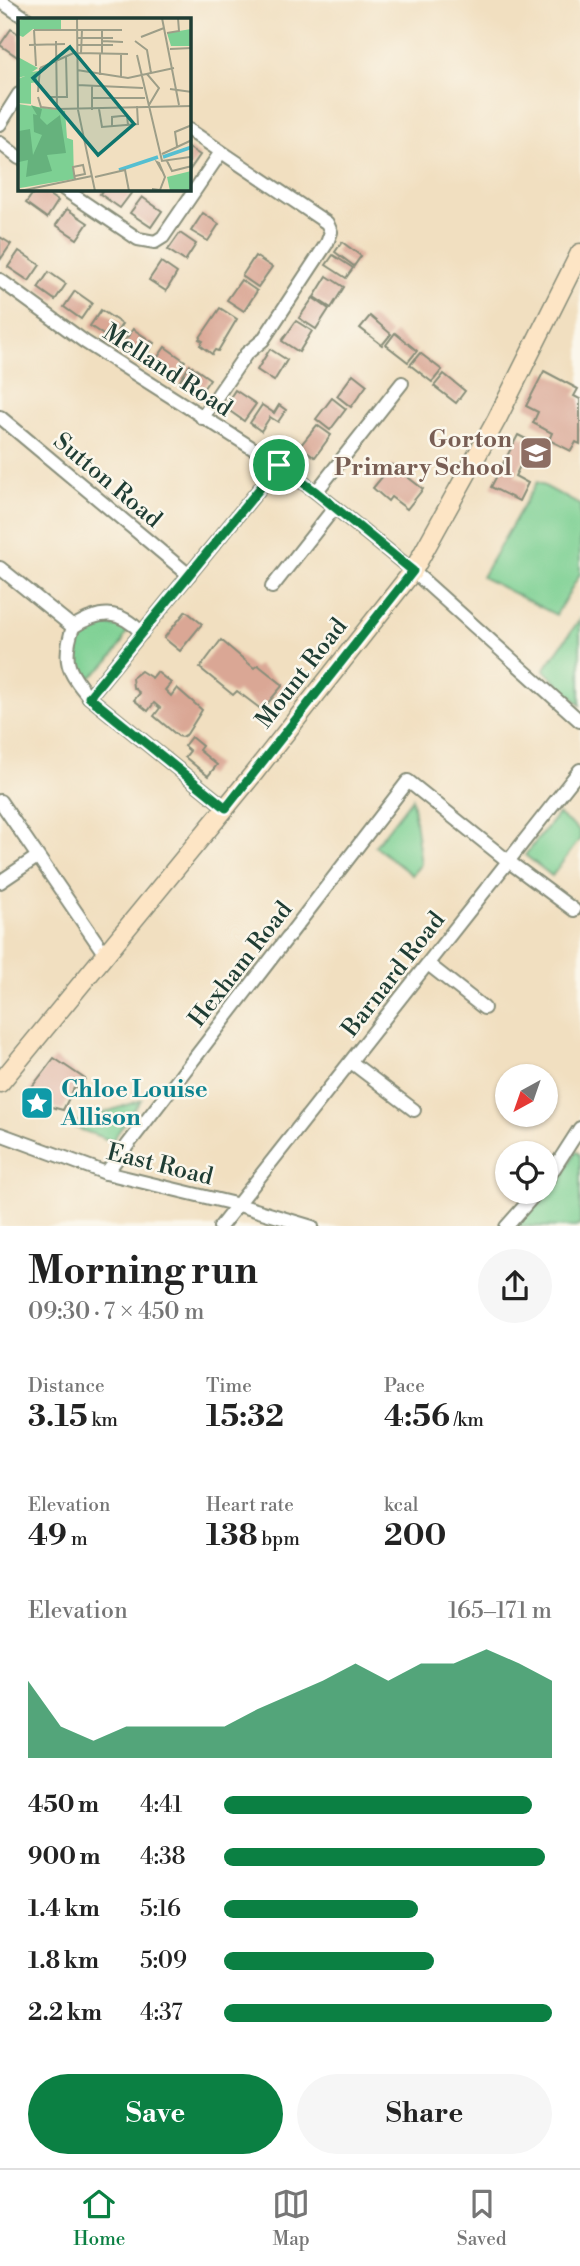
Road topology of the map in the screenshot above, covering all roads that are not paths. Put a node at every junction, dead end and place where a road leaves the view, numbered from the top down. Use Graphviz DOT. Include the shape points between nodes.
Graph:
graph roads {
  1 [pos="0,1"];
  2 [pos="25,18"];
  3 [pos="18,96"];
  4 [pos="0,124"];
  5 [pos="191,131"];
  6 [pos="0,143"];
  7 [pos="221,152"];
  8 [pos="18,157"];
  9 [pos="67,191"];
  10 [pos="580,253"];
  11 [pos="0,280"];
  12 [pos="402,383"];
  13 [pos="0,417"];
  14 [pos="202,418"];
  15 [pos="279,465"];
  16 [pos="316,492"];
  17 [pos="335,508"];
  18 [pos="0,568"];
  19 [pos="413,571"];
  20 [pos="189,575"];
  21 [pos="272,587"];
  22 [pos="73,627"];
  23 [pos="142,633"];
  24 [pos="89,697"];
  25 [pos="580,721"];
  26 [pos="580,770"];
  27 [pos="0,802"];
  28 [pos="226,808"];
  29 [pos="37,857"];
  30 [pos="508,861"];
  31 [pos="0,882"];
  32 [pos="574,910"];
  33 [pos="104,953"];
  34 [pos="428,964"];
  35 [pos="484,1008"];
  36 [pos="351,1062"];
  37 [pos="0,1083"];
  38 [pos="414,1110"];
  39 [pos="580,1128"];
  40 [pos="0,1134"];
  41 [pos="558,1162"];
  42 [pos="106,1173"];
  43 [pos="526,1204"];
  44 [pos="239,1205"];
  45 [pos="221,1226"];
  46 [pos="309,1226"];
  47 [pos="507,1226"];
  1 -- 2 [label="street"];
  3 -- 4 [label="street"];
  5 -- 7 [label="street"];
  6 -- 8 [label="street"];
  7 -- 9 [label="street" via="155,242 138,239"];
  7 -- 14 [label="street" via="327,223 331,232 270,330 246,354"];
  10 -- 19 [label="main road, Mount Road"];
  11 -- 14 [label="street, Melland Road"];
  12 -- 16 [label="street"];
  13 -- 20 [label="street, Sutton Road"];
  14 -- 15 [label="street, Melland Road"];
  15 -- 16 [label="street, Melland Road"];
  15 -- 20 [label="street"];
  16 -- 17 [label="street, Melland Road"];
  17 -- 19 [label="street, Melland Road"];
  17 -- 21 [label="street"];
  18 -- 22 [label="street"];
  19 -- 25 [label="street, Melland Road"];
  19 -- 28 [label="main road, Mount Road"];
  20 -- 23 [label="street"];
  22 -- 23 [label="street" via="105,614 124,618"];
  22 -- 24 [label="street" via="66,659 73,678"];
  23 -- 24 [label="street"];
  24 -- 28 [label="street"];
  26 -- 30 [label="street, Barnard Road"];
  27 -- 29 [label="street"];
  28 -- 33 [label="main road, Mount Road"];
  29 -- 31 [label="street"];
  29 -- 33 [label="street"];
  30 -- 32 [label="street"];
  30 -- 34 [label="street, Barnard Road"];
  30 -- 42 [label="street, Hexham Road" via="408,781"];
  33 -- 37 [label="main road, Mount Road"];
  34 -- 35 [label="street"];
  34 -- 36 [label="street, Barnard Road"];
  36 -- 38 [label="street"];
  36 -- 44 [label="street, Barnard Road"];
  39 -- 41 [label="street"];
  40 -- 42 [label="street, East Road"];
  42 -- 44 [label="street, East Road"];
  43 -- 47 [label="street"];
  44 -- 45 [label="street, Barnard Road"];
  44 -- 46 [label="street, East Road"];
}
